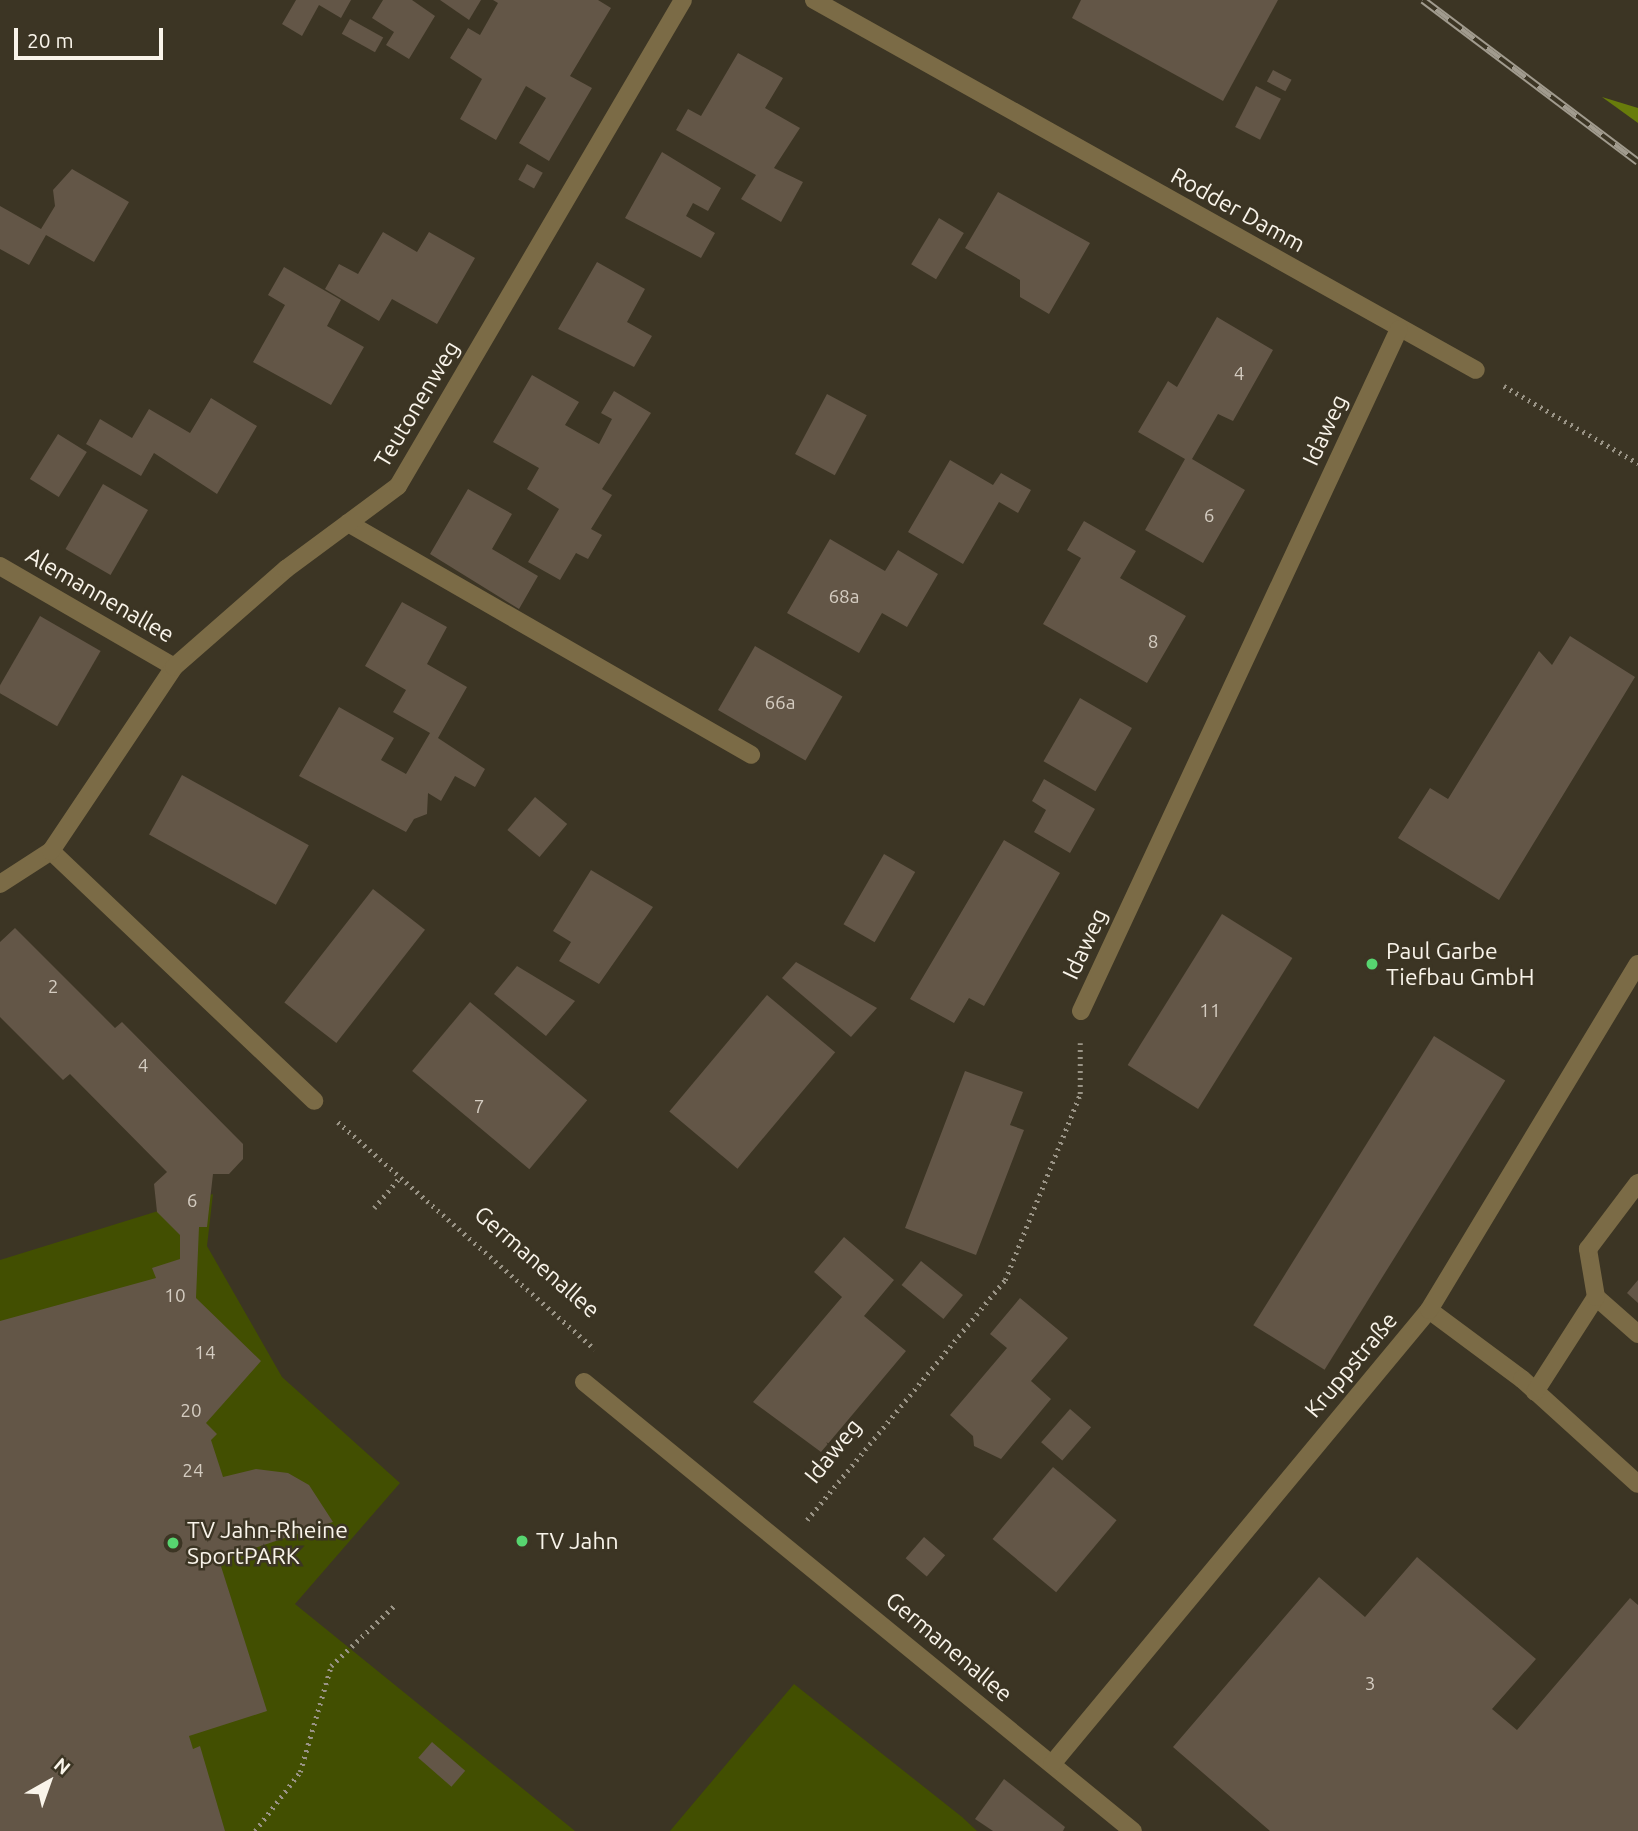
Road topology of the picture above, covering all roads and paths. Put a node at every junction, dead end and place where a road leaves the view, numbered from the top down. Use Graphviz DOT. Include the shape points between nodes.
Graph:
graph roads {
  1 [pos="683,0"];
  2 [pos="814,0"];
  3 [pos="1399,329"];
  4 [pos="1476,370"];
  5 [pos="1638,463"];
  6 [pos="348,523"];
  7 [pos="0,566"];
  8 [pos="174,667"];
  9 [pos="751,755"];
  10 [pos="51,851"];
  11 [pos="0,884"];
  12 [pos="1638,964"];
  13 [pos="1081,1011"];
  14 [pos="314,1101"];
  15 [pos="400,1177"];
  16 [pos="1638,1183"];
  17 [pos="374,1208"];
  18 [pos="1595,1297"];
  19 [pos="1429,1310"];
  20 [pos="1638,1334"];
  21 [pos="584,1382"];
  22 [pos="1535,1392"];
  23 [pos="1638,1484"];
  24 [pos="786,1544"];
  25 [pos="394,1606"];
  26 [pos="1052,1763"];
  27 [pos="255,1831"];
  28 [pos="1133,1831"];
  1 -- 6 [label="street, Teutonenweg" via="398,486"];
  2 -- 3 [label="street, Rodder Damm"];
  3 -- 4 [label="street, Rodder Damm"];
  3 -- 13 [label="street, Idaweg"];
  4 -- 5 [label="path"];
  6 -- 8 [label="street, Teutonenweg"];
  6 -- 9 [label="street"];
  7 -- 8 [label="street, Alemannenallee"];
  8 -- 10 [label="street, Teutonenweg"];
  10 -- 11 [label="street, Teutonenweg"];
  10 -- 14 [label="street"];
  12 -- 19 [label="street, Kruppstraße"];
  13 -- 24 [label="path, Idaweg" via="1080,1094 1004,1280"];
  14 -- 15 [label="path, Germanenallee"];
  15 -- 17 [label="path"];
  15 -- 21 [label="path, Germanenallee" via="596,1346"];
  16 -- 18 [label="street" via="1588,1249"];
  18 -- 20 [label="street"];
  18 -- 22 [label="street"];
  19 -- 22 [label="street"];
  19 -- 26 [label="street, Kruppstraße"];
  21 -- 24 [label="street, Germanenallee"];
  22 -- 23 [label="street"];
  24 -- 26 [label="street, Germanenallee"];
  25 -- 27 [label="path" via="331,1666 300,1772"];
  26 -- 28 [label="street, Germanenallee"];
}
